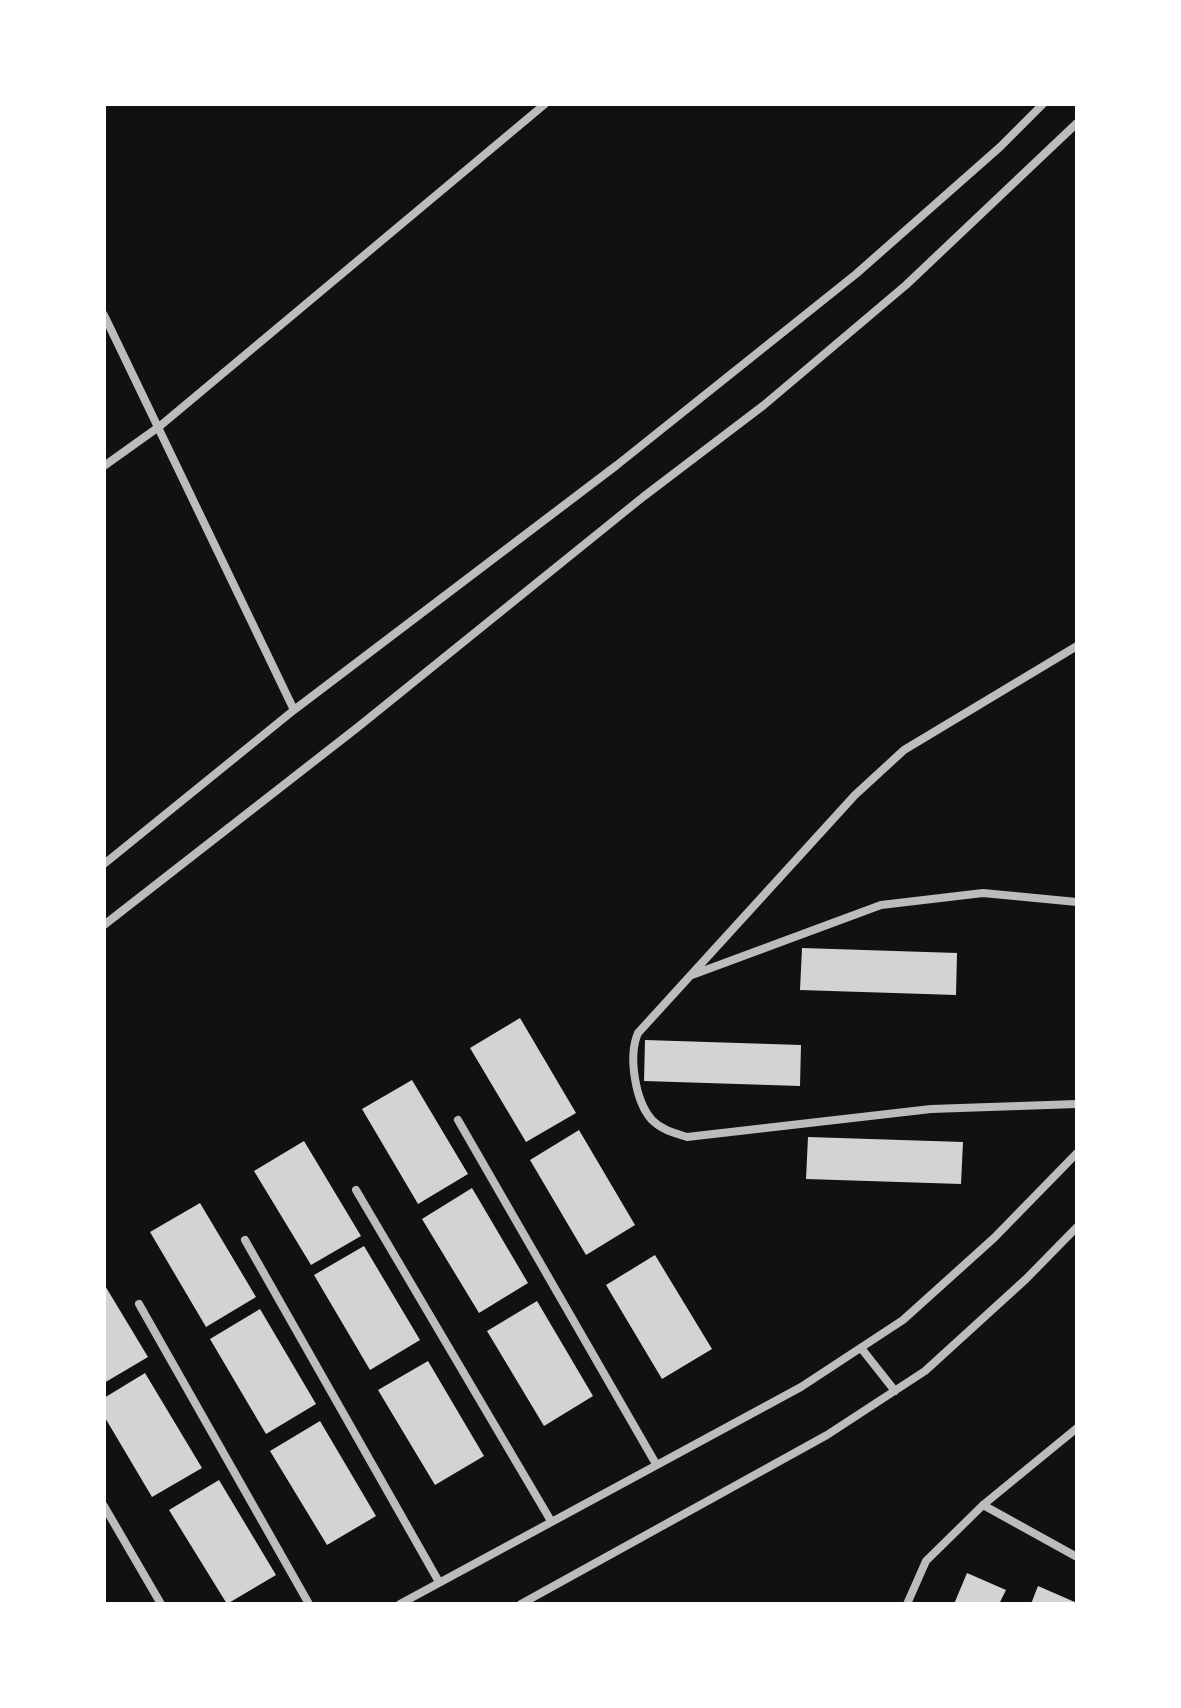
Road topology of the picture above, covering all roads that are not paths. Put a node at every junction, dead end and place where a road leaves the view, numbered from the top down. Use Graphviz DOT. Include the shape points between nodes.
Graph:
graph roads {
  1 [pos="545,104"];
  2 [pos="1043,104"];
  3 [pos="1077,123"];
  4 [pos="104,315"];
  5 [pos="160,426"];
  6 [pos="104,466"];
  7 [pos="1077,646"];
  8 [pos="294,710"];
  9 [pos="104,864"];
  10 [pos="1077,902"];
  11 [pos="104,925"];
  12 [pos="690,976"];
  13 [pos="1077,1104"];
  14 [pos="458,1120"];
  15 [pos="1077,1153"];
  16 [pos="356,1190"];
  17 [pos="1077,1227"];
  18 [pos="245,1240"];
  19 [pos="139,1304"];
  20 [pos="861,1348"];
  21 [pos="895,1391"];
  22 [pos="1077,1428"];
  23 [pos="656,1464"];
  24 [pos="983,1505"];
  25 [pos="104,1506"];
  26 [pos="551,1521"];
  27 [pos="1077,1557"];
  28 [pos="439,1582"];
  29 [pos="161,1604"];
  30 [pos="309,1604"];
  31 [pos="400,1604"];
  32 [pos="521,1604"];
  33 [pos="907,1604"];
  1 -- 5 [label="street"];
  2 -- 8 [label="street" via="856,274 617,465"];
  3 -- 11 [label="street" via="906,285 764,405"];
  4 -- 5 [label="street"];
  5 -- 6 [label="street"];
  5 -- 8 [label="street"];
  7 -- 12 [label="street" via="896,757"];
  8 -- 9 [label="street"];
  10 -- 12 [label="street" via="983,893 881,905"];
  12 -- 13 [label="street" via="638,1033 632,1051 645,1110 673,1133 687,1137 931,1109"];
  14 -- 23 [label="street"];
  15 -- 20 [label="street" via="994,1238 903,1320"];
  16 -- 26 [label="street"];
  17 -- 21 [label="street" via="925,1371"];
  18 -- 28 [label="street"];
  19 -- 30 [label="street"];
  20 -- 21 [label="street"];
  20 -- 23 [label="street" via="801,1387"];
  21 -- 32 [label="street" via="740,1485"];
  22 -- 24 [label="street"];
  23 -- 26 [label="street"];
  24 -- 27 [label="street"];
  24 -- 33 [label="street" via="926,1561"];
  25 -- 29 [label="street"];
  26 -- 28 [label="street"];
  28 -- 31 [label="street"];
}
